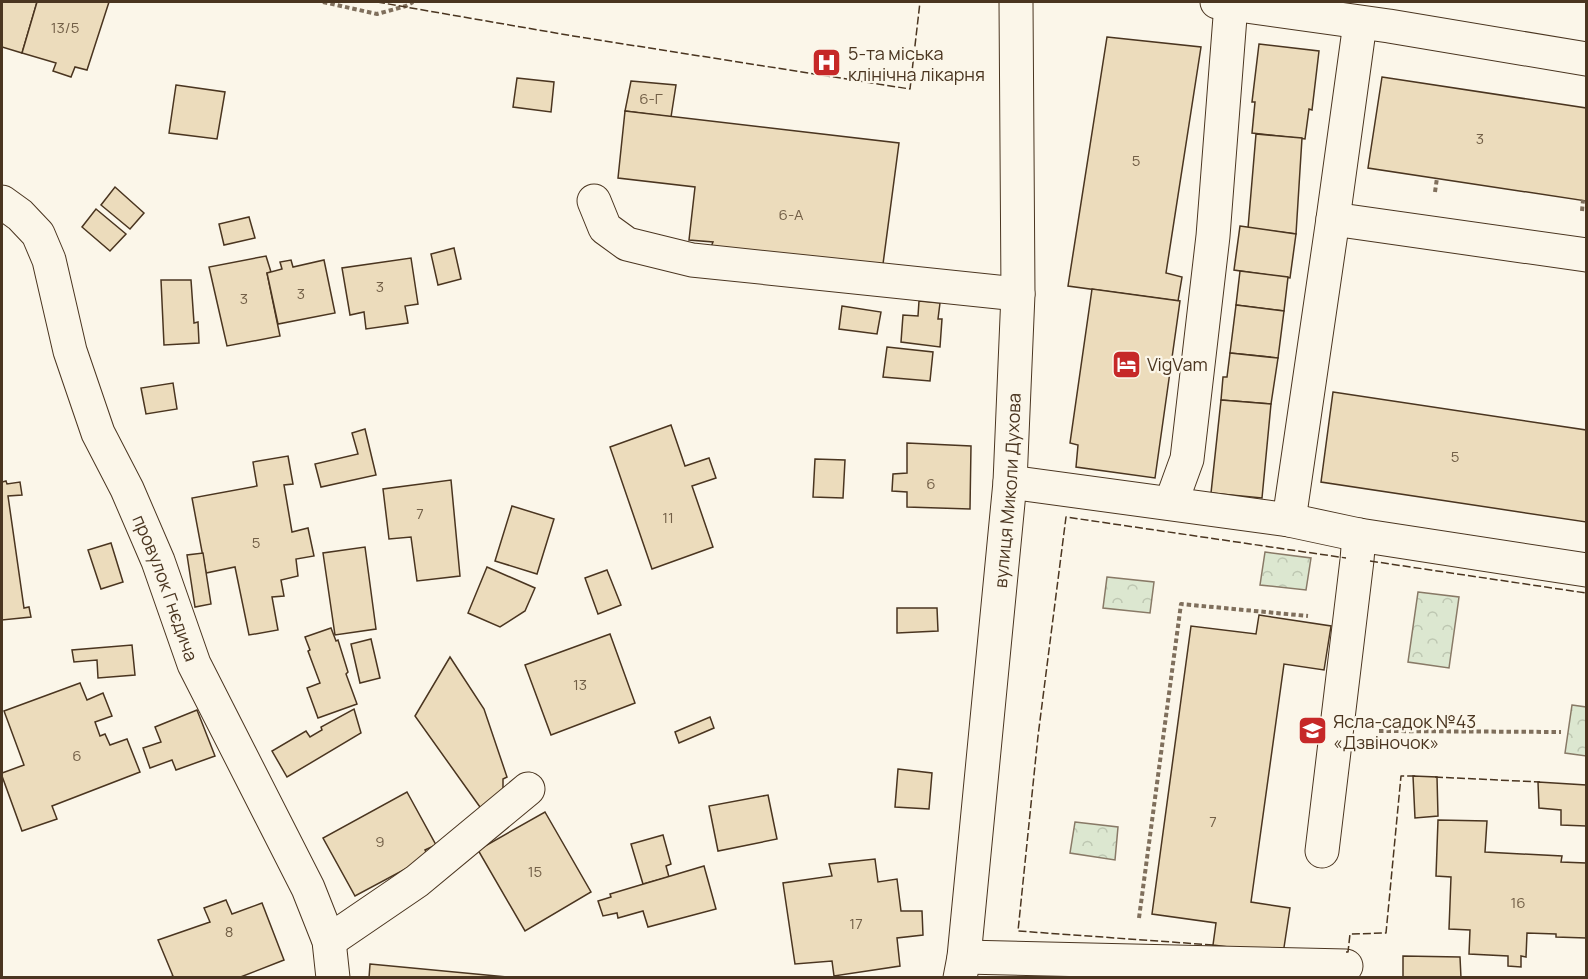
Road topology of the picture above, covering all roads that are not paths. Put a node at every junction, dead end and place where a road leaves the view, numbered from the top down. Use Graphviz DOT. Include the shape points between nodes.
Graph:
graph roads {
  1 [pos="1016,2"];
  2 [pos="1224,3"];
  3 [pos="1360,22"];
  4 [pos="1587,59"];
  5 [pos="594,201"];
  6 [pos="2,202"];
  7 [pos="1333,219"];
  8 [pos="1587,255"];
  9 [pos="1018,294"];
  10 [pos="1010,482"];
  11 [pos="1171,503"];
  12 [pos="1289,520"];
  13 [pos="1359,535"];
  14 [pos="1587,570"];
  15 [pos="528,789"];
  16 [pos="1322,851"];
  17 [pos="329,941"];
  18 [pos="1346,966"];
  19 [pos="962,968"];
  20 [pos="333,978"];
  1 -- 9 [label="street, вулиця Миколи Духова"];
  2 -- 3 [label="street"];
  2 -- 11 [label="street" via="1213,236 1187,459"];
  3 -- 4 [label="street"];
  3 -- 7 [label="street"];
  5 -- 9 [label="street" via="604,228 627,244 692,260"];
  6 -- 17 [label="street, провулок Гнєдича" via="39,234 50,260 70,351 98,433 158,561 194,664 308,888"];
  7 -- 8 [label="street"];
  7 -- 12 [label="street"];
  9 -- 10 [label="street, вулиця Миколи Духова"];
  10 -- 11 [label="street"];
  10 -- 19 [label="street, вулиця Миколи Духова"];
  11 -- 12 [label="street"];
  12 -- 13 [label="street"];
  13 -- 14 [label="street"];
  13 -- 16 [label="street"];
  15 -- 17 [label="street" via="417,881"];
  17 -- 20 [label="street, провулок Гнєдича"];
  18 -- 19 [label="street"];
}
